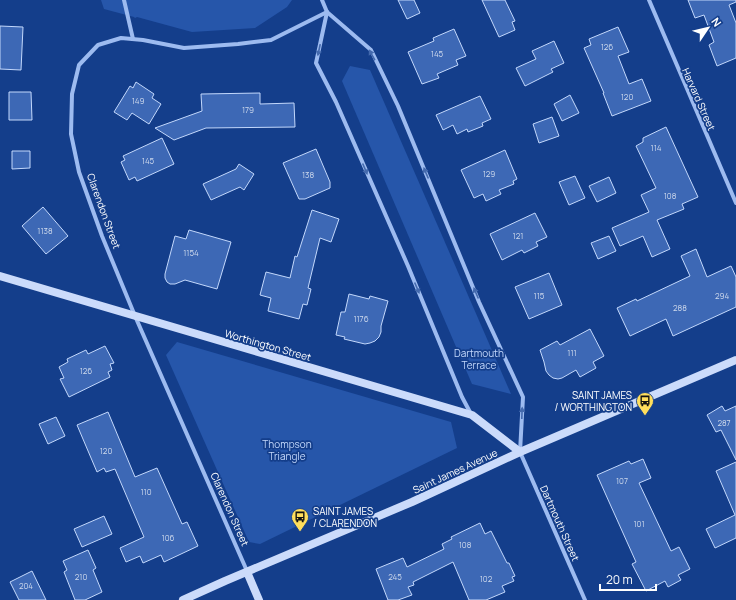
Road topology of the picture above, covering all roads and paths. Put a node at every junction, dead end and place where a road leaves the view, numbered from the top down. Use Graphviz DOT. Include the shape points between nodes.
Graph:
graph roads {
  1 [pos="124,0"];
  2 [pos="322,0"];
  3 [pos="648,0"];
  4 [pos="327,12"];
  5 [pos="133,39"];
  6 [pos="736,203"];
  7 [pos="0,276"];
  8 [pos="134,316"];
  9 [pos="736,360"];
  10 [pos="472,415"];
  11 [pos="520,452"];
  12 [pos="247,572"];
  13 [pos="183,600"];
  14 [pos="259,600"];
  15 [pos="585,600"];
  1 -- 5 [label="street"];
  2 -- 4 [label="street"];
  3 -- 6 [label="street, Harvard Street"];
  4 -- 5 [label="street, Clarendon Street" via="271,40 184,48"];
  4 -- 10 [label="street, one-way" via="316,63 336,102"];
  11 -- 4 [label="street, one-way" via="523,397 479,302 398,106 371,50"];
  5 -- 8 [label="street, Clarendon Street" via="121,38 98,45 79,65 72,94 71,134 79,172"];
  7 -- 8 [label="main road, Worthington Street"];
  8 -- 10 [label="main road, Worthington Street"];
  8 -- 12 [label="street, Clarendon Street"];
  9 -- 11 [label="main road, Saint James Avenue"];
  10 -- 11 [label="main road, Worthington Street"];
  11 -- 12 [label="main road, Saint James Avenue" via="412,502"];
  11 -- 15 [label="street, Dartmouth Street"];
  12 -- 13 [label="main road, Saint James Avenue"];
  12 -- 14 [label="main road, Clarendon Street"];
}
